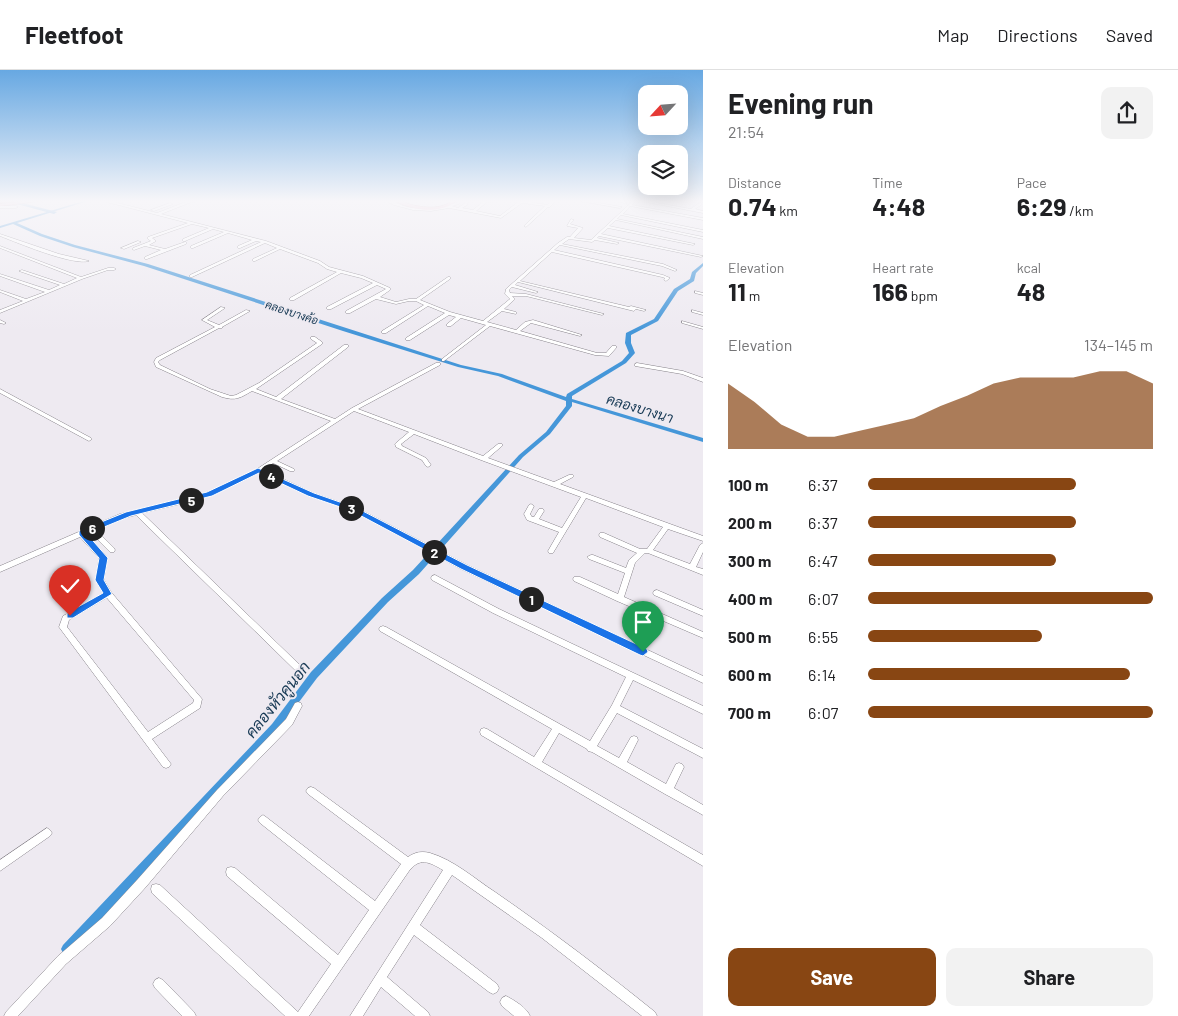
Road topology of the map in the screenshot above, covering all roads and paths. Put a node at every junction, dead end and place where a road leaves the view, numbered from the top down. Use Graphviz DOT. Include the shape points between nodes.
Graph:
graph roads {
  1 [pos="133,244"];
  2 [pos="178,244"];
  3 [pos="199,244"];
  4 [pos="246,244"];
  5 [pos="260,244"];
  6 [pos="270,244"];
  7 [pos="559,244"];
  8 [pos="644,244"];
  9 [pos="28,245"];
  10 [pos="146,245"];
  11 [pos="0,247"];
  12 [pos="192,247"];
  13 [pos="239,247"];
  14 [pos="123,248"];
  15 [pos="279,248"];
  16 [pos="134,249"];
  17 [pos="164,250"];
  18 [pos="10,251"];
  19 [pos="551,251"];
  20 [pos="701,256"];
  21 [pos="146,258"];
  22 [pos="87,260"];
  23 [pos="254,260"];
  24 [pos="114,269"];
  25 [pos="675,270"];
  26 [pos="21,271"];
  27 [pos="340,272"];
  28 [pos="0,275"];
  29 [pos="191,276"];
  30 [pos="81,278"];
  31 [pos="449,278"];
  32 [pos="666,280"];
  33 [pos="517,281"];
  34 [pos="377,283"];
  35 [pos="64,285"];
  36 [pos="512,286"];
  37 [pos="0,291"];
  38 [pos="47,292"];
  39 [pos="536,292"];
  40 [pos="697,292"];
  41 [pos="507,294"];
  42 [pos="703,294"];
  43 [pos="376,297"];
  44 [pos="292,299"];
  45 [pos="27,300"];
  46 [pos="417,300"];
  47 [pos="605,303"];
  48 [pos="427,305"];
  49 [pos="618,306"];
  50 [pos="223,308"];
  51 [pos="329,308"];
  52 [pos="501,309"];
  53 [pos="634,310"];
  54 [pos="644,310"];
  55 [pos="248,311"];
  56 [pos="694,311"];
  57 [pos="0,312"];
  58 [pos="348,312"];
  59 [pos="448,313"];
  60 [pos="514,313"];
  61 [pos="703,314"];
  62 [pos="460,316"];
  63 [pos="684,322"];
  64 [pos="487,323"];
  65 [pos="449,325"];
  66 [pos="220,327"];
  67 [pos="703,328"];
  68 [pos="384,332"];
  69 [pos="517,332"];
  70 [pos="580,335"];
  71 [pos="313,338"];
  72 [pos="408,339"];
  73 [pos="574,340"];
  74 [pos="346,346"];
  75 [pos="571,346"];
  76 [pos="614,348"];
  77 [pos="636,365"];
  78 [pos="703,380"];
  79 [pos="252,390"];
  80 [pos="0,391"];
  81 [pos="278,398"];
  82 [pos="315,406"];
  83 [pos="354,409"];
  84 [pos="308,410"];
  85 [pos="335,421"];
  86 [pos="413,432"];
  87 [pos="89,440"];
  88 [pos="500,445"];
  89 [pos="484,459"];
  90 [pos="273,461"];
  91 [pos="428,466"];
  92 [pos="258,470"];
  93 [pos="292,470"];
  94 [pos="571,476"];
  95 [pos="555,484"];
  96 [pos="585,495"];
  97 [pos="531,506"];
  98 [pos="541,511"];
  99 [pos="137,512"];
  100 [pos="535,521"];
  101 [pos="667,526"];
  102 [pos="91,529"];
  103 [pos="563,531"];
  104 [pos="81,533"];
  105 [pos="602,536"];
  106 [pos="703,539"];
  107 [pos="703,545"];
  108 [pos="112,550"];
  109 [pos="649,550"];
  110 [pos="551,551"];
  111 [pos="640,552"];
  112 [pos="591,557"];
  113 [pos="692,568"];
  114 [pos="0,569"];
  115 [pos="628,572"];
  116 [pos="703,572"];
  117 [pos="435,578"];
  118 [pos="577,579"];
  119 [pos="657,593"];
  120 [pos="108,594"];
  121 [pos="620,598"];
  122 [pos="703,612"];
  123 [pos="383,629"];
  124 [pos="703,635"];
  125 [pos="300,671"];
  126 [pos="631,675"];
  127 [pos="703,680"];
  128 [pos="298,706"];
  129 [pos="615,708"];
  130 [pos="703,710"];
  131 [pos="557,728"];
  132 [pos="484,732"];
  133 [pos="148,737"];
  134 [pos="634,740"];
  135 [pos="591,748"];
  136 [pos="703,754"];
  137 [pos="536,763"];
  138 [pos="166,764"];
  139 [pos="621,764"];
  140 [pos="679,767"];
  141 [pos="311,791"];
  142 [pos="668,791"];
  143 [pos="703,810"];
  144 [pos="263,820"];
  145 [pos="47,833"];
  146 [pos="703,861"];
  147 [pos="408,862"];
  148 [pos="0,866"];
  149 [pos="450,868"];
  150 [pos="231,872"];
  151 [pos="156,889"];
  152 [pos="376,909"];
  153 [pos="413,927"];
  154 [pos="339,963"];
  155 [pos="380,979"];
  156 [pos="159,984"];
  157 [pos="493,988"];
  158 [pos="506,1002"];
  159 [pos="10,1016"];
  160 [pos="190,1016"];
  161 [pos="294,1016"];
  162 [pos="302,1016"];
  163 [pos="356,1016"];
  164 [pos="424,1016"];
  165 [pos="524,1016"];
  166 [pos="651,1016"];
  1 -- 14 [label="street"];
  2 -- 17 [label="street"];
  3 -- 12 [label="street"];
  4 -- 13 [label="street"];
  5 -- 29 [label="street"];
  6 -- 15 [label="street"];
  7 -- 19 [label="street"];
  7 -- 25 [label="street"];
  8 -- 20 [label="street"];
  9 -- 18 [label="street"];
  9 -- 22 [label="street"];
  10 -- 16 [label="street"];
  10 -- 17 [label="street"];
  11 -- 18 [label="street"];
  15 -- 23 [label="street"];
  15 -- 27 [label="street"];
  17 -- 21 [label="street"];
  18 -- 30 [label="street"];
  19 -- 32 [label="street" via="663,276 668,278"];
  19 -- 33 [label="street"];
  24 -- 30 [label="street"];
  26 -- 35 [label="street"];
  27 -- 34 [label="street"];
  27 -- 44 [label="street"];
  28 -- 38 [label="street"];
  30 -- 35 [label="street"];
  31 -- 46 [label="street"];
  33 -- 36 [label="street"];
  33 -- 47 [label="street"];
  34 -- 43 [label="street" via="389,290"];
  34 -- 51 [label="street"];
  35 -- 38 [label="street"];
  36 -- 39 [label="street"];
  36 -- 41 [label="street"];
  37 -- 45 [label="street"];
  38 -- 45 [label="street"];
  40 -- 42 [label="street"];
  41 -- 47 [label="street" via="525,294 601,312"];
  41 -- 52 [label="street" via="513,299"];
  43 -- 46 [label="street" via="396,304"];
  43 -- 58 [label="street"];
  45 -- 57 [label="street"];
  46 -- 48 [label="street"];
  47 -- 49 [label="street"];
  48 -- 59 [label="street"];
  48 -- 68 [label="street"];
  49 -- 53 [label="street"];
  49 -- 54 [label="street"];
  50 -- 66 [label="street" via="204,320"];
  52 -- 60 [label="street"];
  52 -- 64 [label="street"];
  55 -- 66 [label="street"];
  56 -- 61 [label="street"];
  59 -- 62 [label="street"];
  59 -- 72 [label="street"];
  62 -- 64 [label="street"];
  62 -- 65 [label="street"];
  63 -- 67 [label="street"];
  64 -- 69 [label="street"];
  64 -- 83 [label="street" via="441,362"];
  66 -- 79 [label="street" via="158,359 158,366 232,398"];
  69 -- 70 [label="street" via="531,322"];
  69 -- 75 [label="street"];
  71 -- 79 [label="street" via="320,342"];
  73 -- 75 [label="street"];
  74 -- 81 [label="street"];
  75 -- 76 [label="street" via="606,355"];
  77 -- 78 [label="street"];
  79 -- 81 [label="street"];
  80 -- 87 [label="street"];
  81 -- 84 [label="street"];
  82 -- 84 [label="street"];
  83 -- 85 [label="street"];
  83 -- 86 [label="street"];
  84 -- 85 [label="street"];
  85 -- 90 [label="street"];
  86 -- 89 [label="street"];
  86 -- 91 [label="street" via="398,444 399,447 424,459"];
  88 -- 89 [label="street"];
  89 -- 95 [label="street"];
  90 -- 92 [label="street"];
  90 -- 93 [label="street"];
  92 -- 99 [label="street" via="209,494"];
  92 -- 127 [label="street" via="354,509 445,558"];
  94 -- 95 [label="street"];
  95 -- 96 [label="street"];
  96 -- 101 [label="street"];
  96 -- 103 [label="street"];
  97 -- 100 [label="street" via="527,516"];
  98 -- 100 [label="street"];
  99 -- 102 [label="street"];
  99 -- 125 [label="street"];
  100 -- 103 [label="street"];
  101 -- 106 [label="street"];
  101 -- 109 [label="street"];
  102 -- 104 [label="street"];
  102 -- 108 [label="street"];
  103 -- 110 [label="street"];
  104 -- 114 [label="street"];
  104 -- 120 [label="street" via="103,558 100,580"];
  105 -- 111 [label="street"];
  107 -- 113 [label="street"];
  109 -- 111 [label="street"];
  109 -- 113 [label="street"];
  111 -- 115 [label="street"];
  112 -- 115 [label="street"];
  113 -- 116 [label="street"];
  115 -- 121 [label="street"];
  117 -- 126 [label="street" via="496,611"];
  118 -- 121 [label="street"];
  119 -- 122 [label="street"];
  120 -- 133 [label="street" via="66,618 63,627"];
  120 -- 133 [label="street" via="198,699 196,705"];
  121 -- 124 [label="street"];
  123 -- 131 [label="street"];
  126 -- 129 [label="street"];
  126 -- 130 [label="street"];
  128 -- 159 [label="street" via="289,722 220,793 124,903 62,960"];
  129 -- 135 [label="street"];
  129 -- 136 [label="street"];
  131 -- 135 [label="street"];
  131 -- 137 [label="street"];
  132 -- 137 [label="street"];
  133 -- 138 [label="street"];
  134 -- 139 [label="street"];
  135 -- 139 [label="street"];
  137 -- 146 [label="street"];
  139 -- 142 [label="street"];
  140 -- 142 [label="street"];
  141 -- 147 [label="street"];
  142 -- 143 [label="street"];
  144 -- 152 [label="street"];
  145 -- 148 [label="street"];
  147 -- 149 [label="street" via="422,857"];
  147 -- 152 [label="street"];
  149 -- 153 [label="street"];
  149 -- 166 [label="street" via="604,978"];
  150 -- 154 [label="street"];
  151 -- 161 [label="street"];
  152 -- 154 [label="street"];
  153 -- 155 [label="street"];
  153 -- 157 [label="street"];
  154 -- 162 [label="street"];
  155 -- 163 [label="street"];
  155 -- 164 [label="street"];
  156 -- 160 [label="street"];
  158 -- 165 [label="street"];
}
